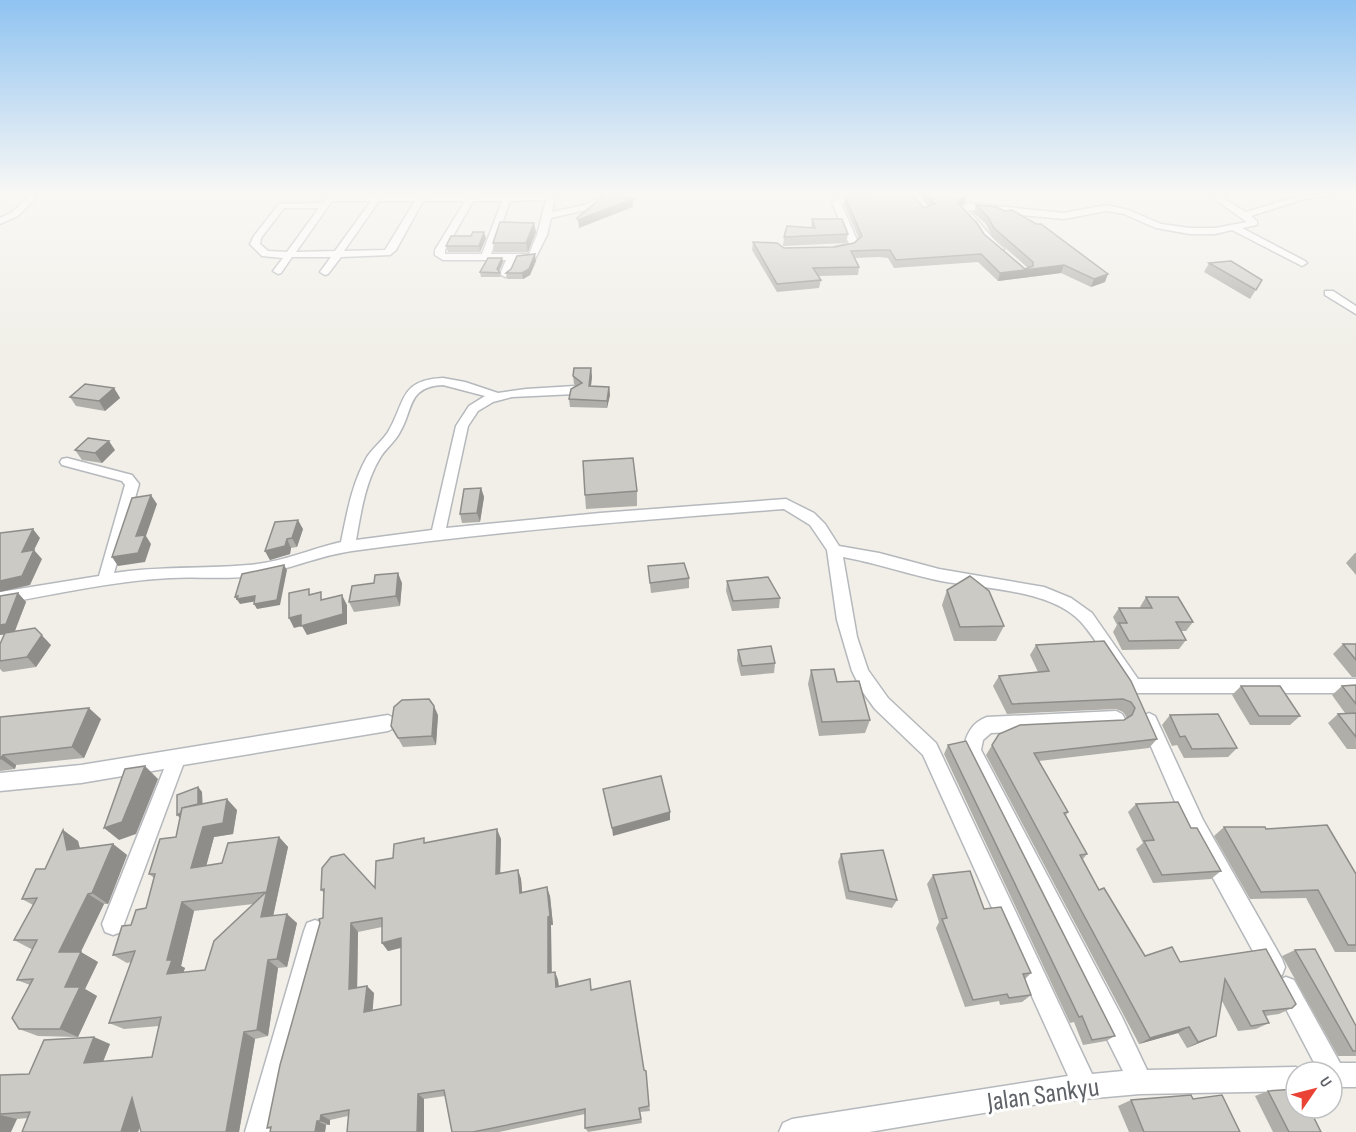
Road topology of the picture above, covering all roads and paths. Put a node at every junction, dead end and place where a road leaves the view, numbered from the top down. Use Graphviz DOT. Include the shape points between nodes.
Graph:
graph roads {
  1 [pos="258,247"];
  2 [pos="295,247"];
  3 [pos="341,247"];
  4 [pos="393,247"];
  5 [pos="442,247"];
  6 [pos="489,247"];
  7 [pos="538,247"];
  8 [pos="850,247"];
  9 [pos="996,247"];
  10 [pos="1271,247"];
  11 [pos="825,249"];
  12 [pos="289,255"];
  13 [pos="335,255"];
  14 [pos="486,256"];
  15 [pos="512,257"];
  16 [pos="1009,258"];
  17 [pos="1302,263"];
  18 [pos="278,271"];
  19 [pos="325,272"];
  20 [pos="505,274"];
  21 [pos="1329,293"];
  22 [pos="1356,311"];
  23 [pos="575,390"];
  24 [pos="496,396"];
  25 [pos="67,462"];
  26 [pos="438,534"];
  27 [pos="348,546"];
  28 [pos="834,550"];
  29 [pos="105,580"];
  30 [pos="0,598"];
  31 [pos="1133,686"];
  32 [pos="1356,686"];
  33 [pos="1116,719"];
  34 [pos="388,723"];
  35 [pos="177,758"];
  36 [pos="0,782"];
  37 [pos="113,924"];
  38 [pos="315,931"];
  39 [pos="1329,1060"];
  40 [pos="1284,1079"];
  41 [pos="1140,1082"];
  42 [pos="1086,1088"];
  43 [pos="258,1132"];
  44 [pos="792,1132"];
  1 -- 12 [label="street" via="265,254"];
  2 -- 12 [label="street"];
  3 -- 13 [label="street"];
  4 -- 13 [label="street" via="387,253"];
  5 -- 14 [label="street" via="440,255"];
  6 -- 14 [label="street"];
  7 -- 15 [label="street" via="530,257"];
  8 -- 11 [label="street"];
  9 -- 16 [label="street"];
  10 -- 17 [label="street"];
  12 -- 13 [label="street"];
  12 -- 18 [label="street"];
  13 -- 19 [label="street"];
  14 -- 15 [label="street"];
  15 -- 20 [label="street"];
  21 -- 22 [label="street"];
  23 -- 24 [label="street"];
  24 -- 26 [label="street" via="479,403 462,426"];
  24 -- 27 [label="street" via="454,383 436,382 415,388 407,398 396,430 374,457 359,495"];
  25 -- 29 [label="street" via="127,478 132,484"];
  26 -- 27 [label="street"];
  26 -- 28 [label="street" via="786,504 804,511 820,525"];
  27 -- 29 [label="street" via="248,571 171,572"];
  28 -- 31 [label="street" via="939,575 1044,593 1065,602 1086,616"];
  28 -- 42 [label="street" via="851,636 868,686 930,749"];
  29 -- 30 [label="street"];
  31 -- 32 [label="street"];
  31 -- 39 [label="street" via="1196,827"];
  33 -- 41 [label="street" via="987,725 975,736 972,751"];
  34 -- 35 [label="street"];
  35 -- 36 [label="street"];
  35 -- 37 [label="street"];
  38 -- 43 [label="street"];
  40 -- 41 [label="street, Jalan Sankyu"];
  41 -- 42 [label="street, Jalan Sankyu"];
  42 -- 44 [label="street, Jalan Sankyu" via="1050,1090"];
}
